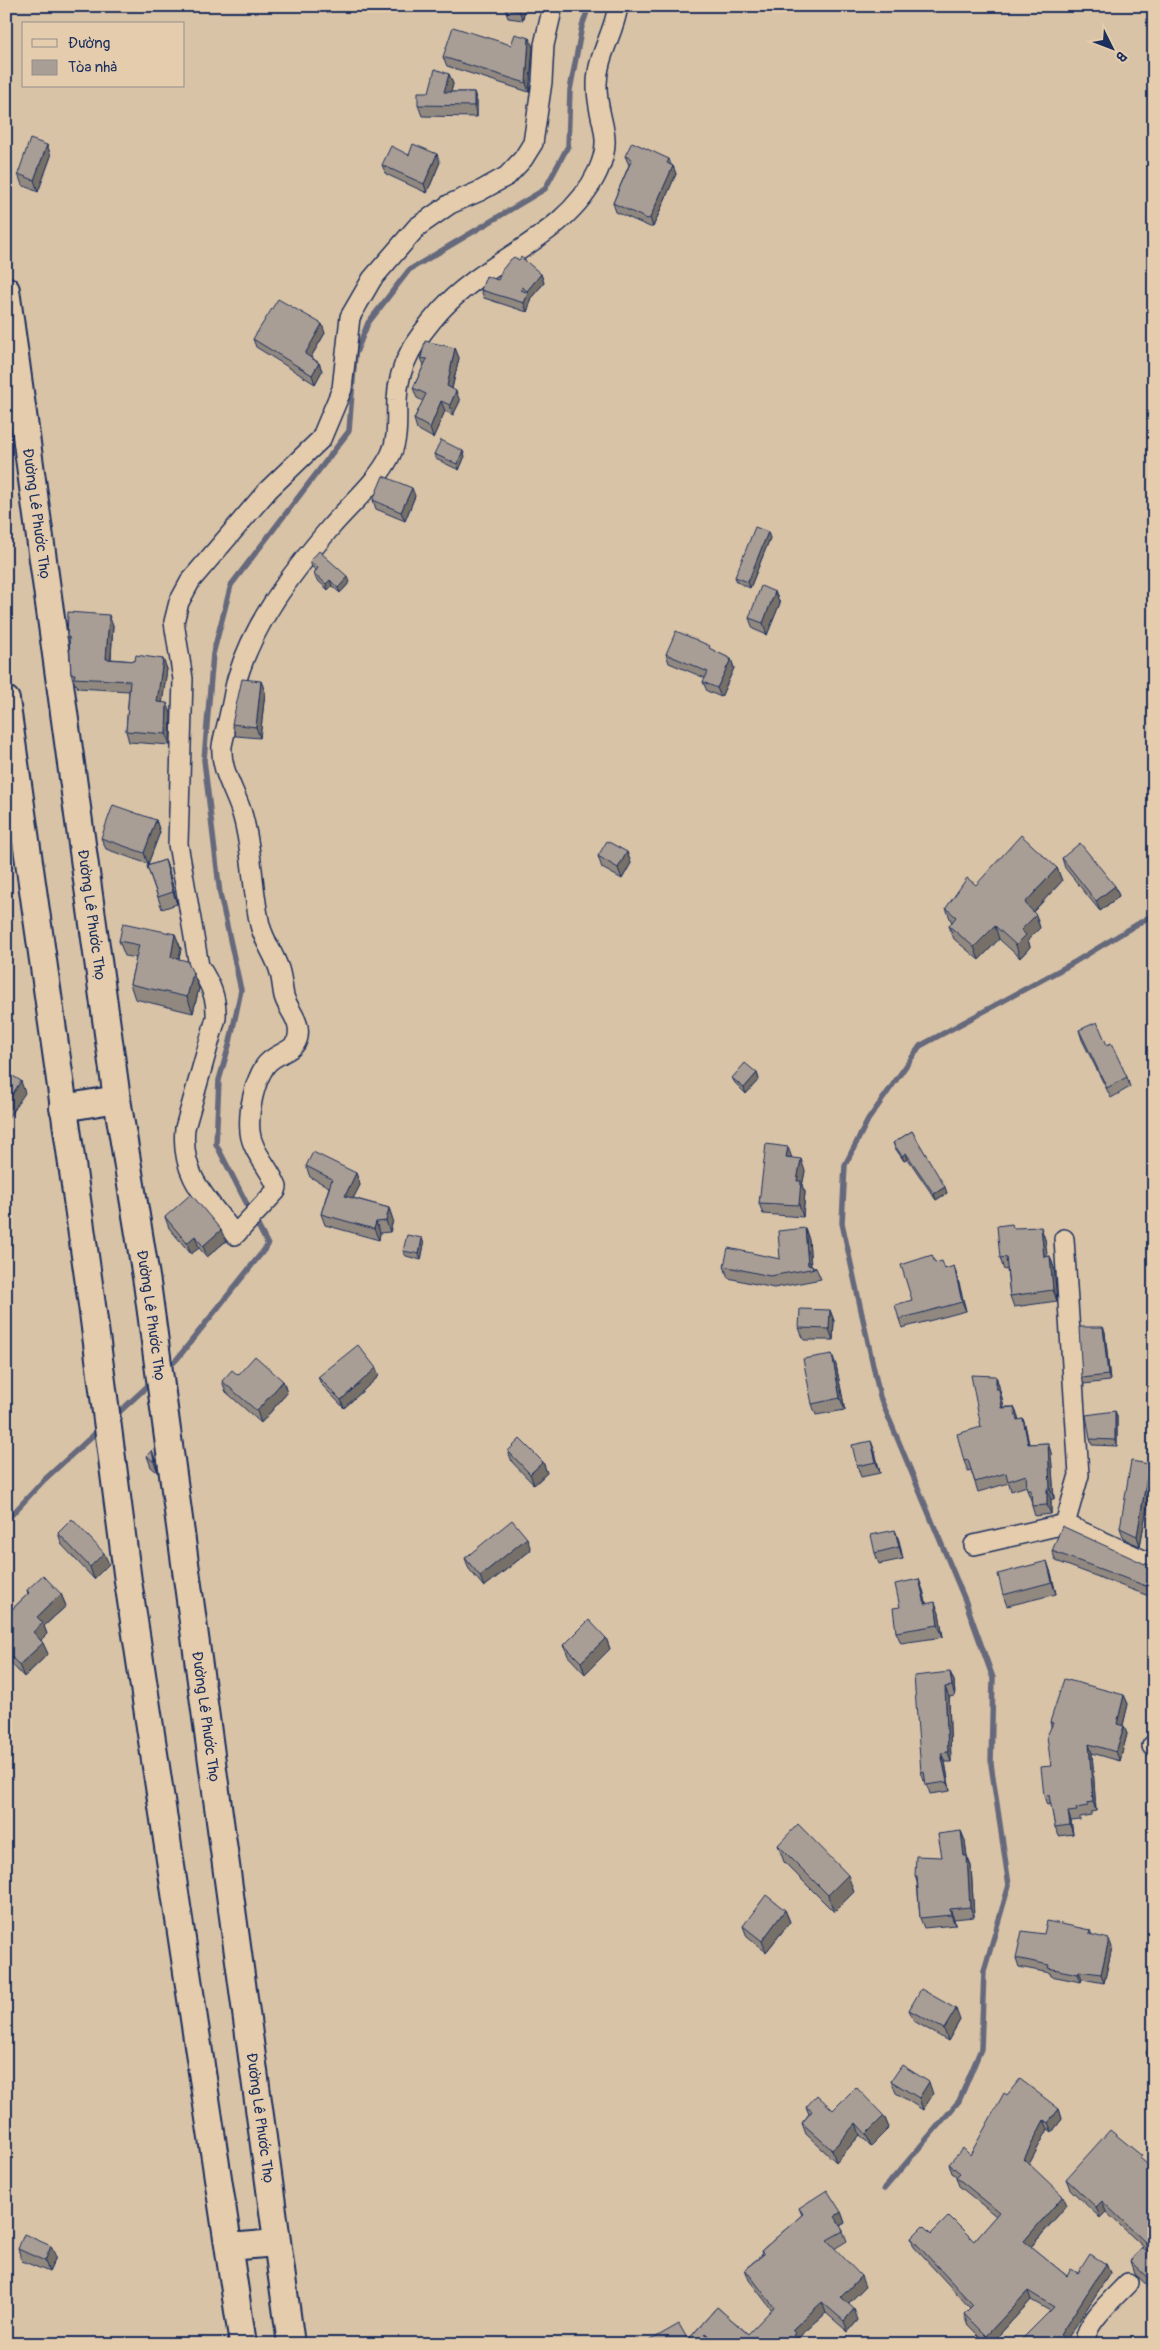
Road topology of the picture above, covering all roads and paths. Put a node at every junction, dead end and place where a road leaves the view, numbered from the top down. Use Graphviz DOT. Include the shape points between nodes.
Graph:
graph roads {
  1 [pos="553,6"];
  2 [pos="618,6"];
  3 [pos="6,290"];
  4 [pos="6,700"];
  5 [pos="117,1099"];
  6 [pos="62,1108"];
  7 [pos="1064,1239"];
  8 [pos="1065,1524"];
  9 [pos="974,1545"];
  10 [pos="1154,1565"];
  11 [pos="276,2243"];
  12 [pos="230,2247"];
  13 [pos="1128,2283"];
  14 [pos="243,2344"];
  15 [pos="291,2344"];
  16 [pos="1087,2344"];
  1 -- 2 [label="street" via="544,45 533,143 507,176 450,204 417,227 372,279 350,316 342,389 321,439 268,490 191,580 175,612 183,679 178,844 199,966 211,987 216,1005 216,1018 185,1128 183,1146 192,1176 235,1235 278,1187 250,1136 253,1102 266,1065 289,1051 297,1040 298,1032 284,996 278,966 260,926 251,848 243,814 223,762 222,746 237,680 250,644 272,604 316,545 374,480 392,453 397,428 398,386 413,345 456,294 556,223 593,179 607,140 598,109 598,69 600,56 615,25"];
  3 -- 5 [label="street, Đường Lê Phước Thọ"];
  4 -- 6 [label="street"];
  5 -- 6 [label="street"];
  5 -- 11 [label="street, Đường Lê Phước Thọ" via="147,1283"];
  6 -- 12 [label="street" via="128,1581"];
  7 -- 8 [label="street" via="1078,1475"];
  8 -- 9 [label="street"];
  8 -- 10 [label="street"];
  11 -- 12 [label="street"];
  11 -- 15 [label="street, Đường Lê Phước Thọ"];
  12 -- 14 [label="street"];
  13 -- 16 [label="street" via="1092,2322 1086,2333"];
}
